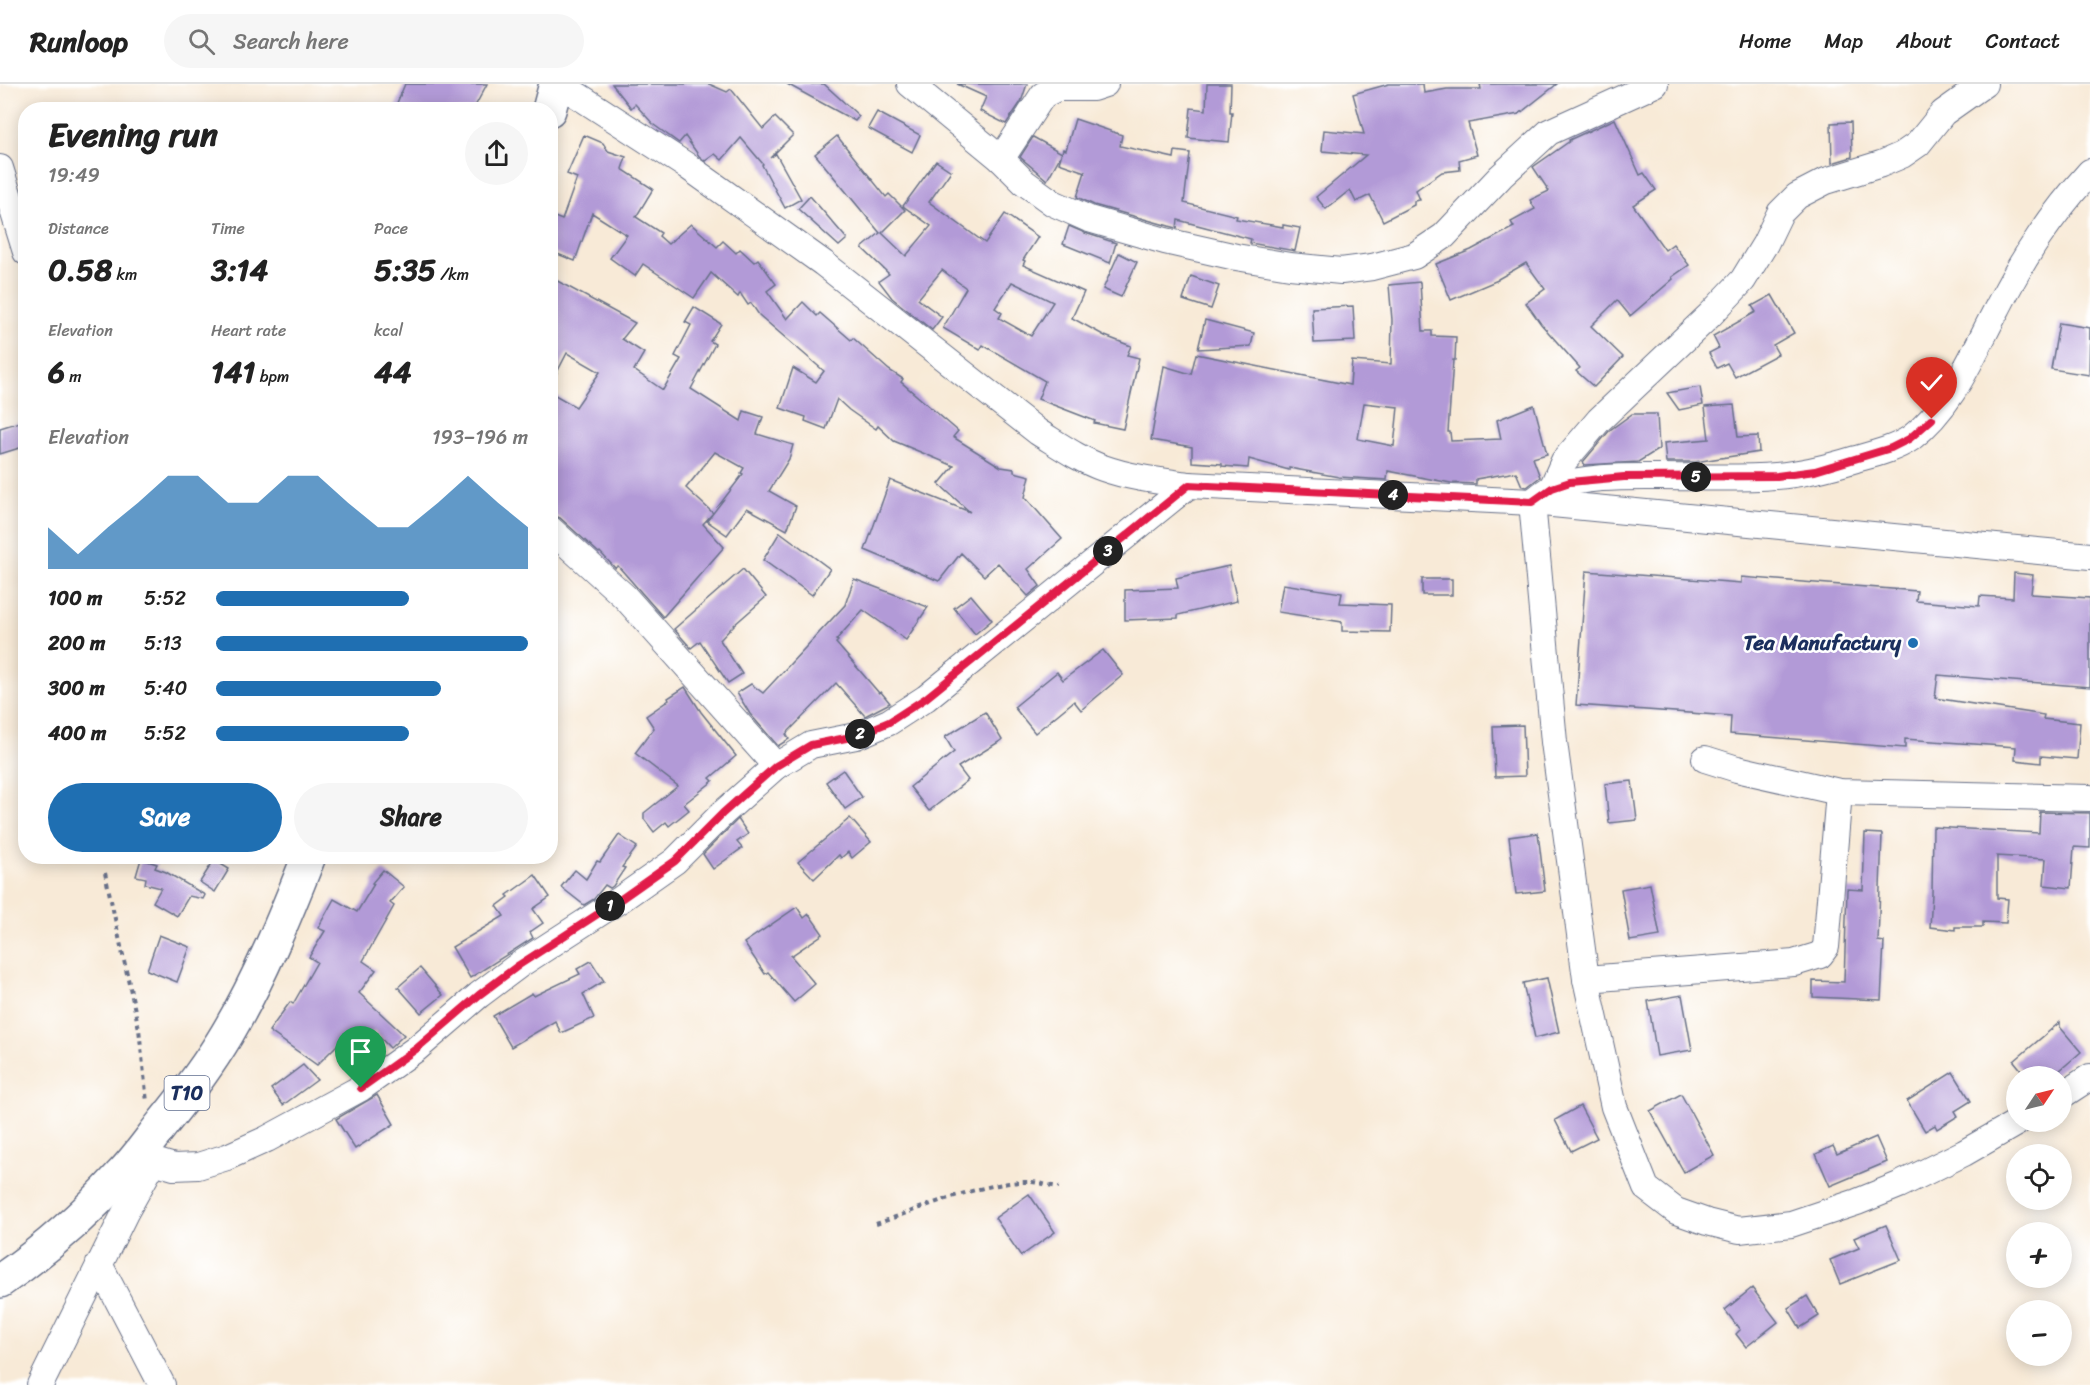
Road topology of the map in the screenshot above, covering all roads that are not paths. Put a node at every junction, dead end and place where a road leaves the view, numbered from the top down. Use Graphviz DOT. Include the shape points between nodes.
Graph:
graph roads {
  1 [pos="558,84"];
  2 [pos="910,84"];
  3 [pos="1105,84"];
  4 [pos="1654,84"];
  5 [pos="1984,84"];
  6 [pos="552,102"];
  7 [pos="1001,159"];
  8 [pos="0,168"];
  9 [pos="2090,172"];
  10 [pos="18,226"];
  11 [pos="1189,485"];
  12 [pos="1542,495"];
  13 [pos="558,536"];
  14 [pos="2090,556"];
  15 [pos="1705,759"];
  16 [pos="776,766"];
  17 [pos="1839,792"];
  18 [pos="2090,798"];
  19 [pos="306,864"];
  20 [pos="1586,979"];
  21 [pos="2090,1077"];
  22 [pos="2072,1089"];
  23 [pos="2006,1129"];
  24 [pos="148,1151"];
  25 [pos="99,1264"];
  26 [pos="0,1281"];
  27 [pos="40,1385"];
  28 [pos="162,1385"];
  1 -- 6 [label="highway"];
  1 -- 11 [label="street" via="687,166 824,263 1038,432 1102,468"];
  2 -- 7 [label="street"];
  3 -- 7 [label="street" via="1057,88 1043,95"];
  4 -- 7 [label="street" via="1550,132 1444,236 1414,256 1341,271 1236,257 1089,219 1053,203"];
  5 -- 12 [label="street" via="1943,113 1918,144 1902,155 1826,181 1797,196 1780,213 1743,279 1599,420"];
  8 -- 10 [label="street"];
  9 -- 12 [label="street" via="2035,242 1951,395 1909,439 1815,471 1777,476 1624,477 1570,482"];
  11 -- 12 [label="street"];
  11 -- 16 [label="street" via="926,698 889,722 856,736 811,745"];
  12 -- 14 [label="street"];
  12 -- 20 [label="street" via="1554,742"];
  13 -- 16 [label="street" via="625,597"];
  15 -- 17 [label="street"];
  16 -- 24 [label="street" via="675,861 519,965 416,1049 361,1088 267,1139 198,1166 174,1167"];
  17 -- 18 [label="street"];
  17 -- 20 [label="street" via="1826,947 1820,955 1794,963"];
  19 -- 24 [label="highway, T10" via="262,969 226,1035"];
  20 -- 23 [label="street" via="1614,1107 1632,1155 1646,1188 1676,1211 1739,1230 1791,1224 1899,1185"];
  21 -- 22 [label="street"];
  24 -- 25 [label="street"];
  24 -- 26 [label="highway, T10" via="74,1223"];
  25 -- 27 [label="street"];
  25 -- 28 [label="street"];
}
